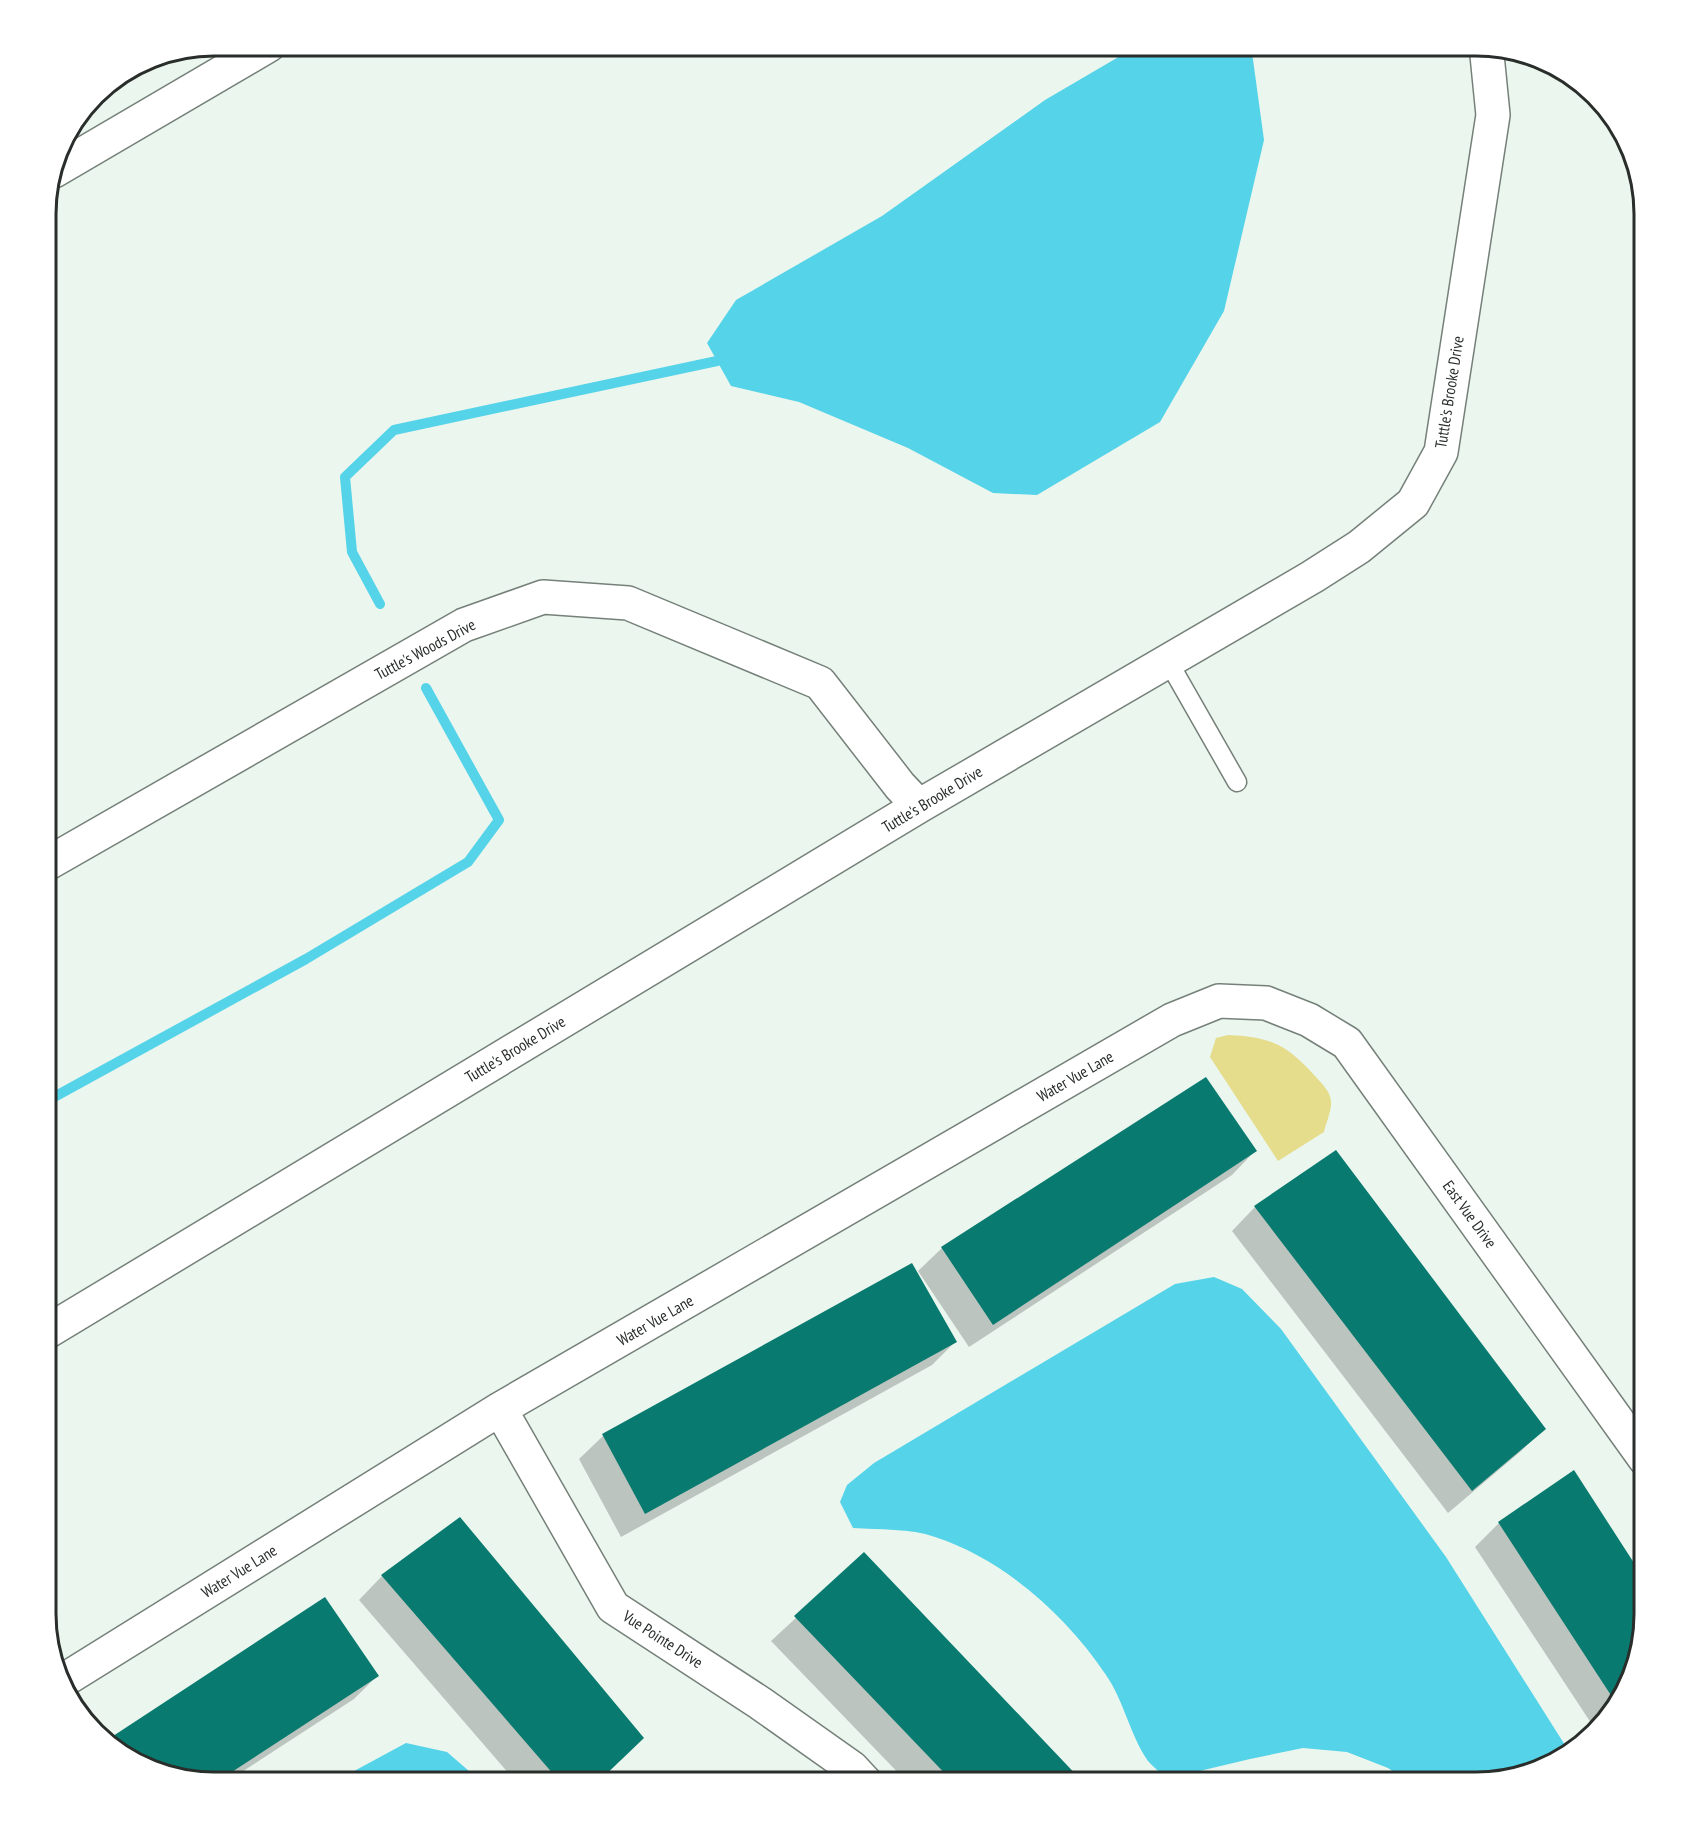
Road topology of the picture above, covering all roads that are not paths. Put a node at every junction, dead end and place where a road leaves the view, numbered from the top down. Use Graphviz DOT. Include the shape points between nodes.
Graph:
graph roads {
  1 [pos="250,56"];
  2 [pos="1487,56"];
  3 [pos="64,165"];
  4 [pos="1168,661"];
  5 [pos="1237,782"];
  6 [pos="919,806"];
  7 [pos="56,859"];
  8 [pos="1266,1003"];
  9 [pos="55,1327"];
  10 [pos="501,1409"];
  11 [pos="1634,1444"];
  12 [pos="69,1677"];
  13 [pos="856,1772"];
  1 -- 3 [label="street"];
  2 -- 4 [label="street, Tuttle's Brooke Drive" via="1493,115 1441,452 1413,503 1359,548"];
  4 -- 5 [label="lane"];
  4 -- 6 [label="street, Tuttle's Brooke Drive"];
  6 -- 7 [label="street, Tuttle's Woods Drive" via="820,683 628,603 543,597 464,625"];
  6 -- 9 [label="street, Tuttle's Brooke Drive"];
  8 -- 10 [label="street, Water Vue Lane" via="1220,1001 1172,1020"];
  8 -- 11 [label="street, East Vue Drive" via="1309,1020 1347,1043"];
  10 -- 12 [label="street, Water Vue Lane"];
  10 -- 13 [label="street, Vue Pointe Drive" via="613,1606"];
}
